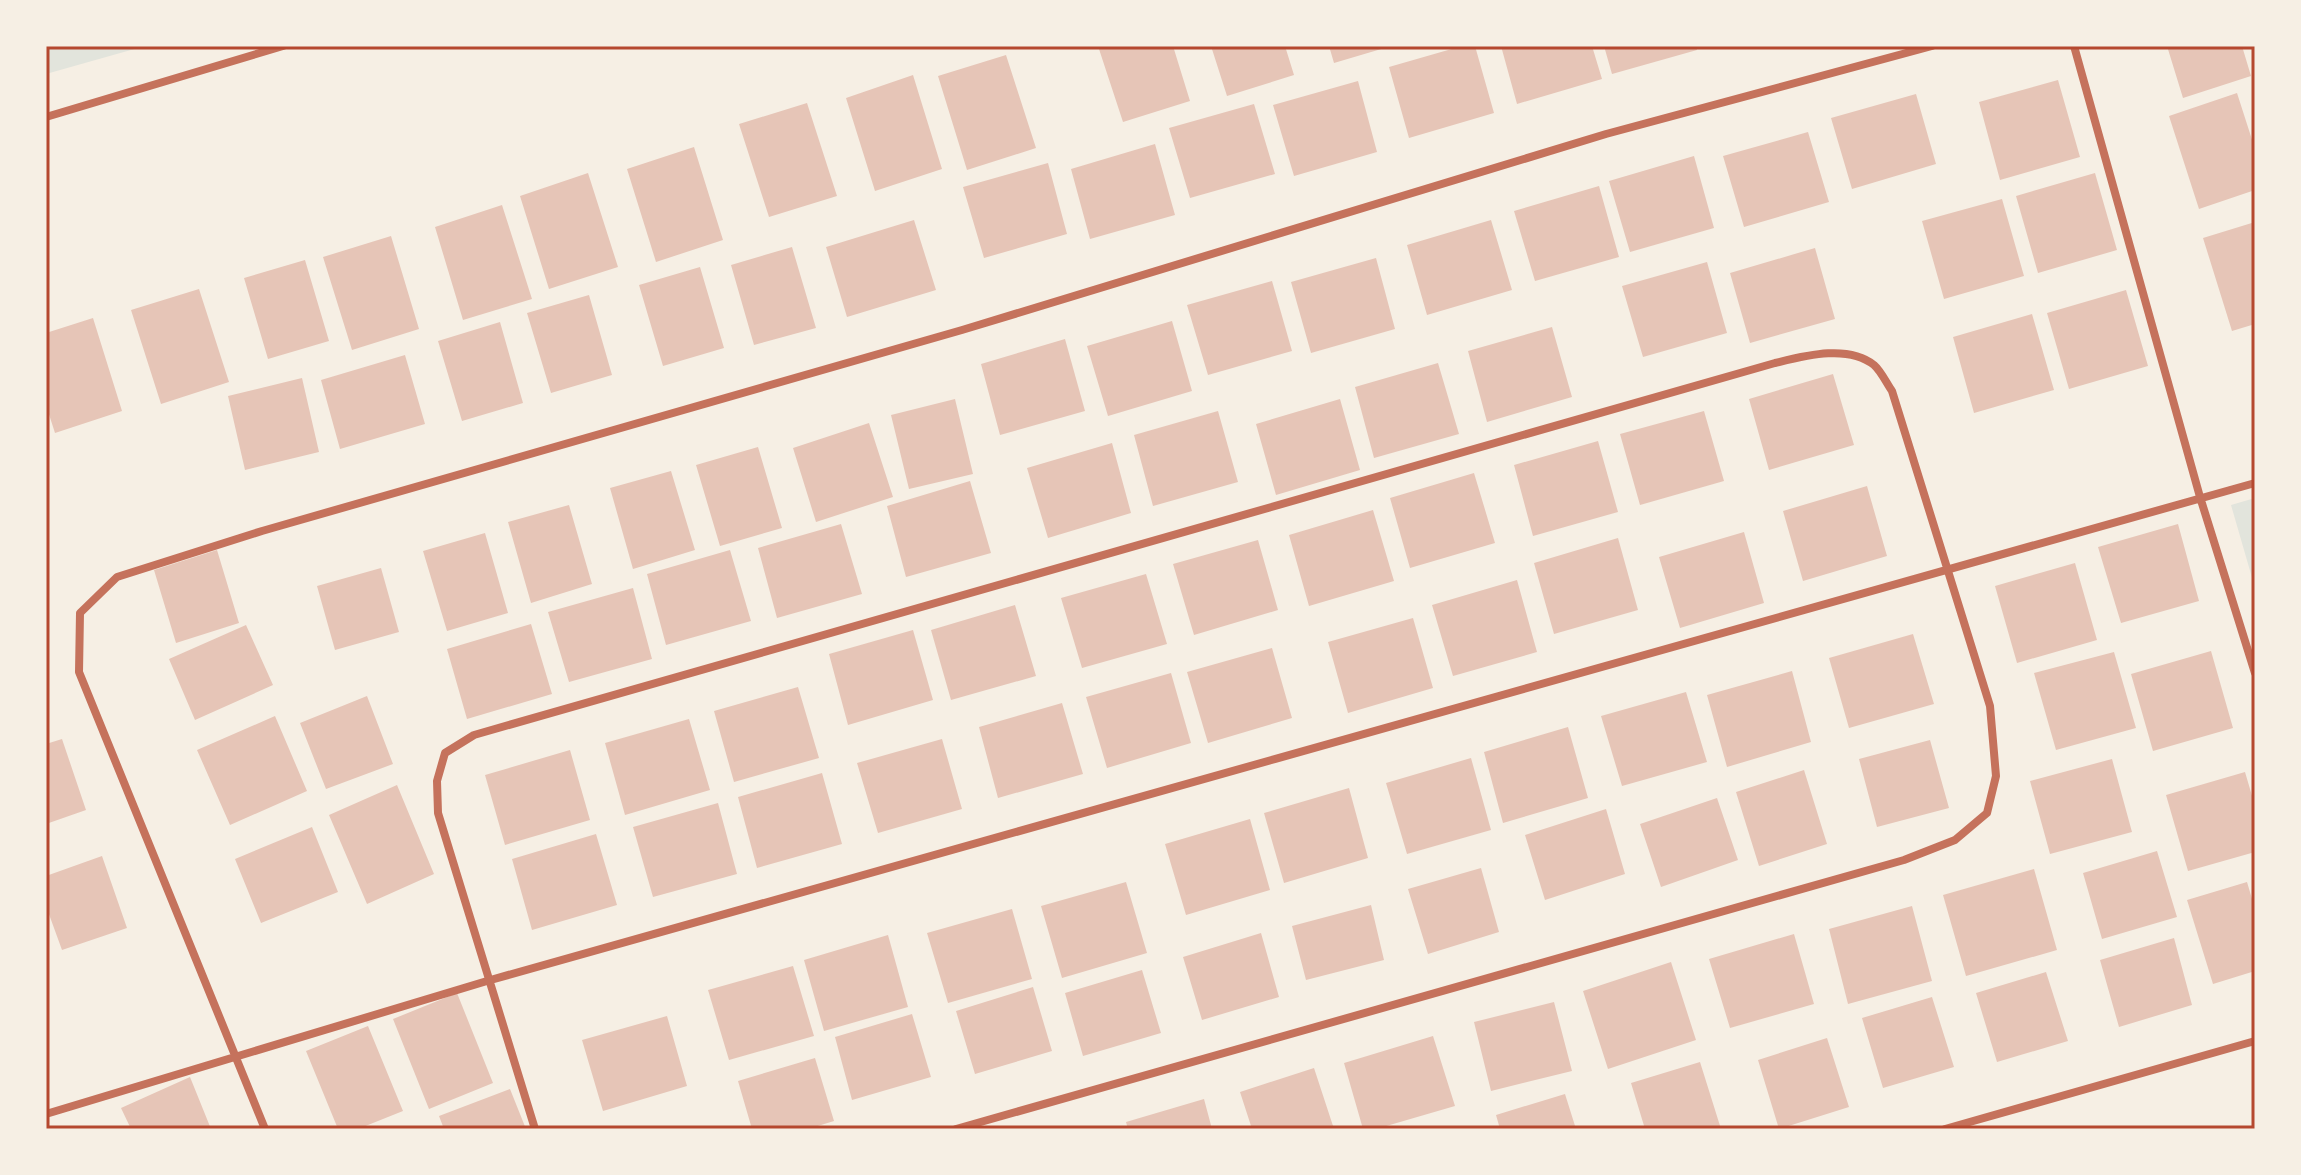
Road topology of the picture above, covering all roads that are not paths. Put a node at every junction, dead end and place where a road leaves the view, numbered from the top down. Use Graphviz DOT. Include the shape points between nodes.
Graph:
graph roads {
  1 [pos="283,46"];
  2 [pos="1932,46"];
  3 [pos="2074,46"];
  4 [pos="46,117"];
  5 [pos="2255,483"];
  6 [pos="2200,497"];
  7 [pos="1948,569"];
  8 [pos="2255,673"];
  9 [pos="487,981"];
  10 [pos="2255,1041"];
  11 [pos="233,1056"];
  12 [pos="46,1114"];
  13 [pos="265,1129"];
  14 [pos="535,1129"];
  15 [pos="956,1129"];
  16 [pos="1945,1129"];
  1 -- 4 [label="street"];
  2 -- 11 [label="street" via="1606,134 962,330 411,486 117,577 80,613 79,672"];
  3 -- 6 [label="street"];
  5 -- 6 [label="street"];
  6 -- 7 [label="street"];
  6 -- 8 [label="street"];
  7 -- 9 [label="street"];
  7 -- 9 [label="street" via="1892,391 1874,365 1842,354 1812,354 1760,367 474,735 445,753 437,781 438,803"];
  7 -- 15 [label="street" via="1990,706 1996,776 1987,813 1955,840 1904,860"];
  9 -- 11 [label="street"];
  9 -- 14 [label="street"];
  10 -- 16 [label="street"];
  11 -- 12 [label="street"];
  11 -- 13 [label="street"];
}
